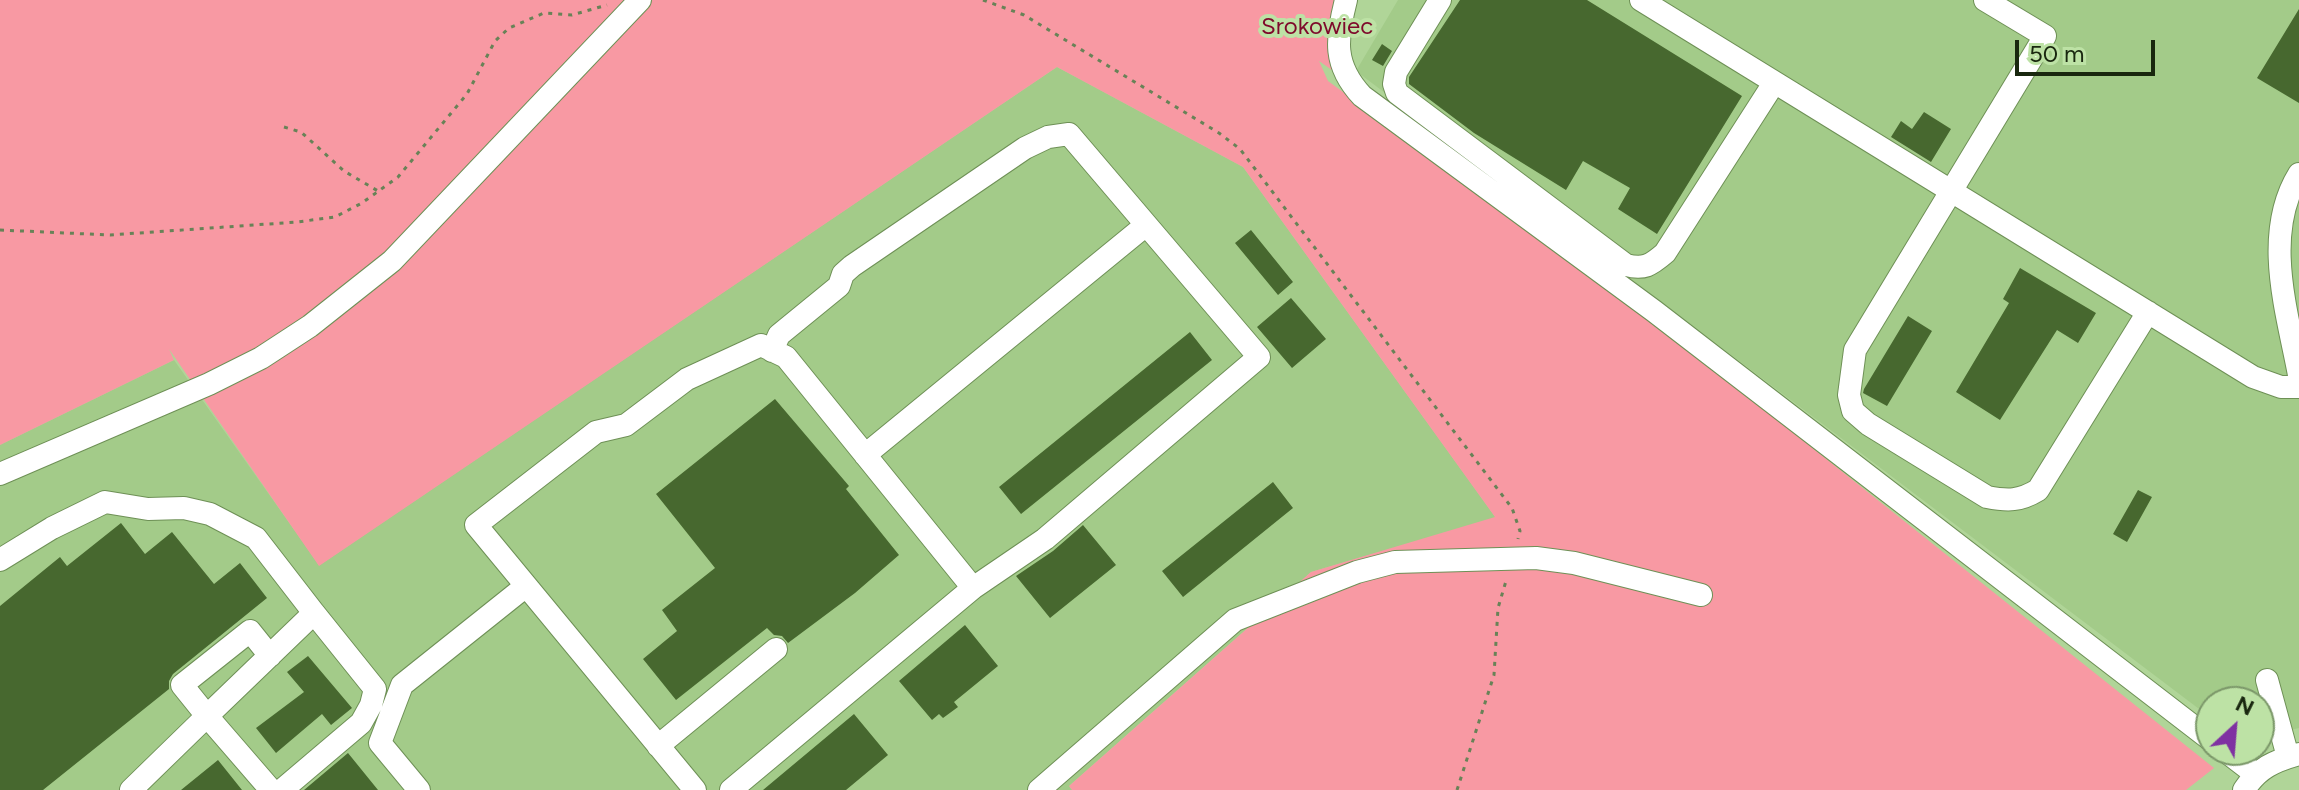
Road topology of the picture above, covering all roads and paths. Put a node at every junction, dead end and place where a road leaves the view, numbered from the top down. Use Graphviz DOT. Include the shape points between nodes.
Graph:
graph roads {
  1 [pos="640,0"];
  2 [pos="983,0"];
  3 [pos="1346,0"];
  4 [pos="1440,0"];
  5 [pos="1643,0"];
  6 [pos="1985,0"];
  7 [pos="612,4"];
  8 [pos="1774,83"];
  9 [pos="284,127"];
  10 [pos="2299,174"];
  11 [pos="378,191"];
  12 [pos="1951,191"];
  13 [pos="1146,225"];
  14 [pos="0,230"];
  15 [pos="2148,312"];
  16 [pos="772,351"];
  17 [pos="2299,375"];
  18 [pos="2299,387"];
  19 [pos="865,455"];
  20 [pos="0,474"];
  21 [pos="1513,559"];
  22 [pos="0,560"];
  23 [pos="526,586"];
  24 [pos="973,588"];
  25 [pos="1701,595"];
  26 [pos="314,613"];
  27 [pos="776,649"];
  28 [pos="270,656"];
  29 [pos="2267,680"];
  30 [pos="207,716"];
  31 [pos="2195,728"];
  32 [pos="658,746"];
  33 [pos="2291,756"];
  34 [pos="2236,766"];
  35 [pos="2249,782"];
  36 [pos="131,790"];
  37 [pos="271,790"];
  38 [pos="282,790"];
  39 [pos="419,790"];
  40 [pos="695,790"];
  41 [pos="731,790"];
  42 [pos="1039,790"];
  43 [pos="1457,790"];
  1 -- 20 [label="street" via="392,261 310,326 209,384"];
  2 -- 21 [label="path" via="1024,15 1240,149 1512,508 1520,531"];
  3 -- 31 [label="street" via="1341,66 1362,96 1703,349"];
  4 -- 8 [label="street" via="1396,72 1397,93 1626,265 1639,269 1665,253"];
  5 -- 8 [label="street"];
  6 -- 12 [label="street" via="2045,36"];
  7 -- 11 [label="path" via="572,15 544,13 509,28 495,41 467,94 398,177"];
  8 -- 12 [label="street"];
  9 -- 11 [label="path" via="301,132 344,171"];
  10 -- 17 [label="street" via="2278,232"];
  11 -- 14 [label="path" via="335,217 297,222 110,235"];
  12 -- 15 [label="street"];
  12 -- 15 [label="street" via="1855,350 1849,395 1853,411 1868,424 1987,497 2025,498 2038,490"];
  13 -- 16 [label="street" via="1069,134 1048,137 852,266 839,286 779,335"];
  13 -- 19 [label="street"];
  13 -- 24 [label="street" via="1259,357 1045,539"];
  15 -- 18 [label="street" via="2253,377"];
  16 -- 19 [label="street" via="786,357"];
  16 -- 23 [label="street" via="761,345 687,379 626,425 596,432 476,525"];
  19 -- 24 [label="street"];
  21 -- 25 [label="street" via="1574,563"];
  21 -- 42 [label="street" via="1395,562 1235,620"];
  21 -- 43 [label="path" via="1498,608 1494,675"];
  22 -- 26 [label="street" via="105,502 184,508 210,514 256,538"];
  23 -- 32 [label="street"];
  23 -- 39 [label="street" via="402,685 380,743"];
  24 -- 41 [label="street"];
  26 -- 28 [label="street"];
  26 -- 38 [label="street" via="375,689 361,723"];
  27 -- 32 [label="street"];
  28 -- 30 [label="street"];
  28 -- 30 [label="street" via="250,631 182,685"];
  29 -- 33 [label="street"];
  30 -- 36 [label="street"];
  30 -- 37 [label="street"];
  32 -- 40 [label="street"];
  33 -- 35 [label="street"];
  34 -- 35 [label="street"];
}
